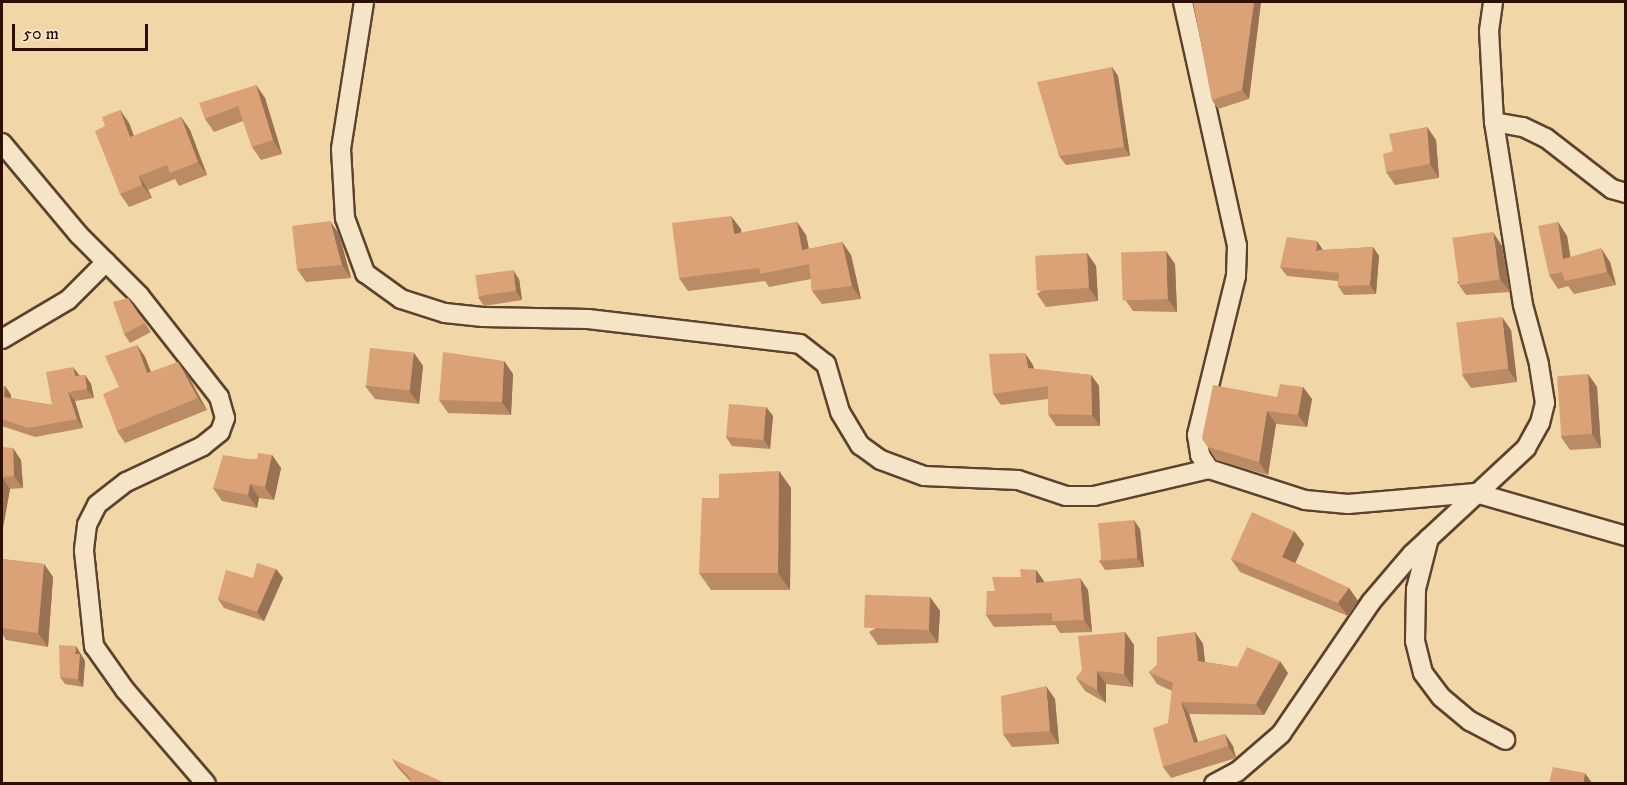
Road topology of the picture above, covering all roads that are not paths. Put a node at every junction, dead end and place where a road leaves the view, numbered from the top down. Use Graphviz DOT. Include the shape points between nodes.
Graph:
graph roads {
  1 [pos="364,2"];
  2 [pos="1183,2"];
  3 [pos="1494,2"];
  4 [pos="1494,122"];
  5 [pos="2,143"];
  6 [pos="1626,193"];
  7 [pos="106,262"];
  8 [pos="2,339"];
  9 [pos="1209,469"];
  10 [pos="1476,493"];
  11 [pos="1626,536"];
  12 [pos="1429,537"];
  13 [pos="1505,740"];
  14 [pos="206,783"];
  15 [pos="1214,783"];
  1 -- 9 [label="street" via="341,149 345,218 365,273 401,299 446,313 588,319 800,344 826,364 840,412 860,445 881,460 924,476 1018,480 1066,496 1094,496"];
  2 -- 9 [label="street" via="1237,246 1236,276 1197,435 1200,455"];
  3 -- 4 [label="street" via="1489,31"];
  4 -- 6 [label="street" via="1523,127 1546,138 1612,189"];
  4 -- 10 [label="street" via="1524,305 1545,403 1540,423 1526,448"];
  5 -- 7 [label="street"];
  7 -- 8 [label="street" via="68,300"];
  7 -- 14 [label="street" via="139,295 219,397 225,418 220,432 203,446 126,482 97,505 87,525 84,551 94,646 124,690"];
  9 -- 10 [label="street" via="1305,500 1348,504"];
  10 -- 11 [label="street"];
  10 -- 12 [label="street"];
  12 -- 13 [label="street" via="1416,589 1415,641 1423,673 1441,697 1470,721"];
  12 -- 15 [label="street" via="1371,602 1281,734 1237,772"];
}
